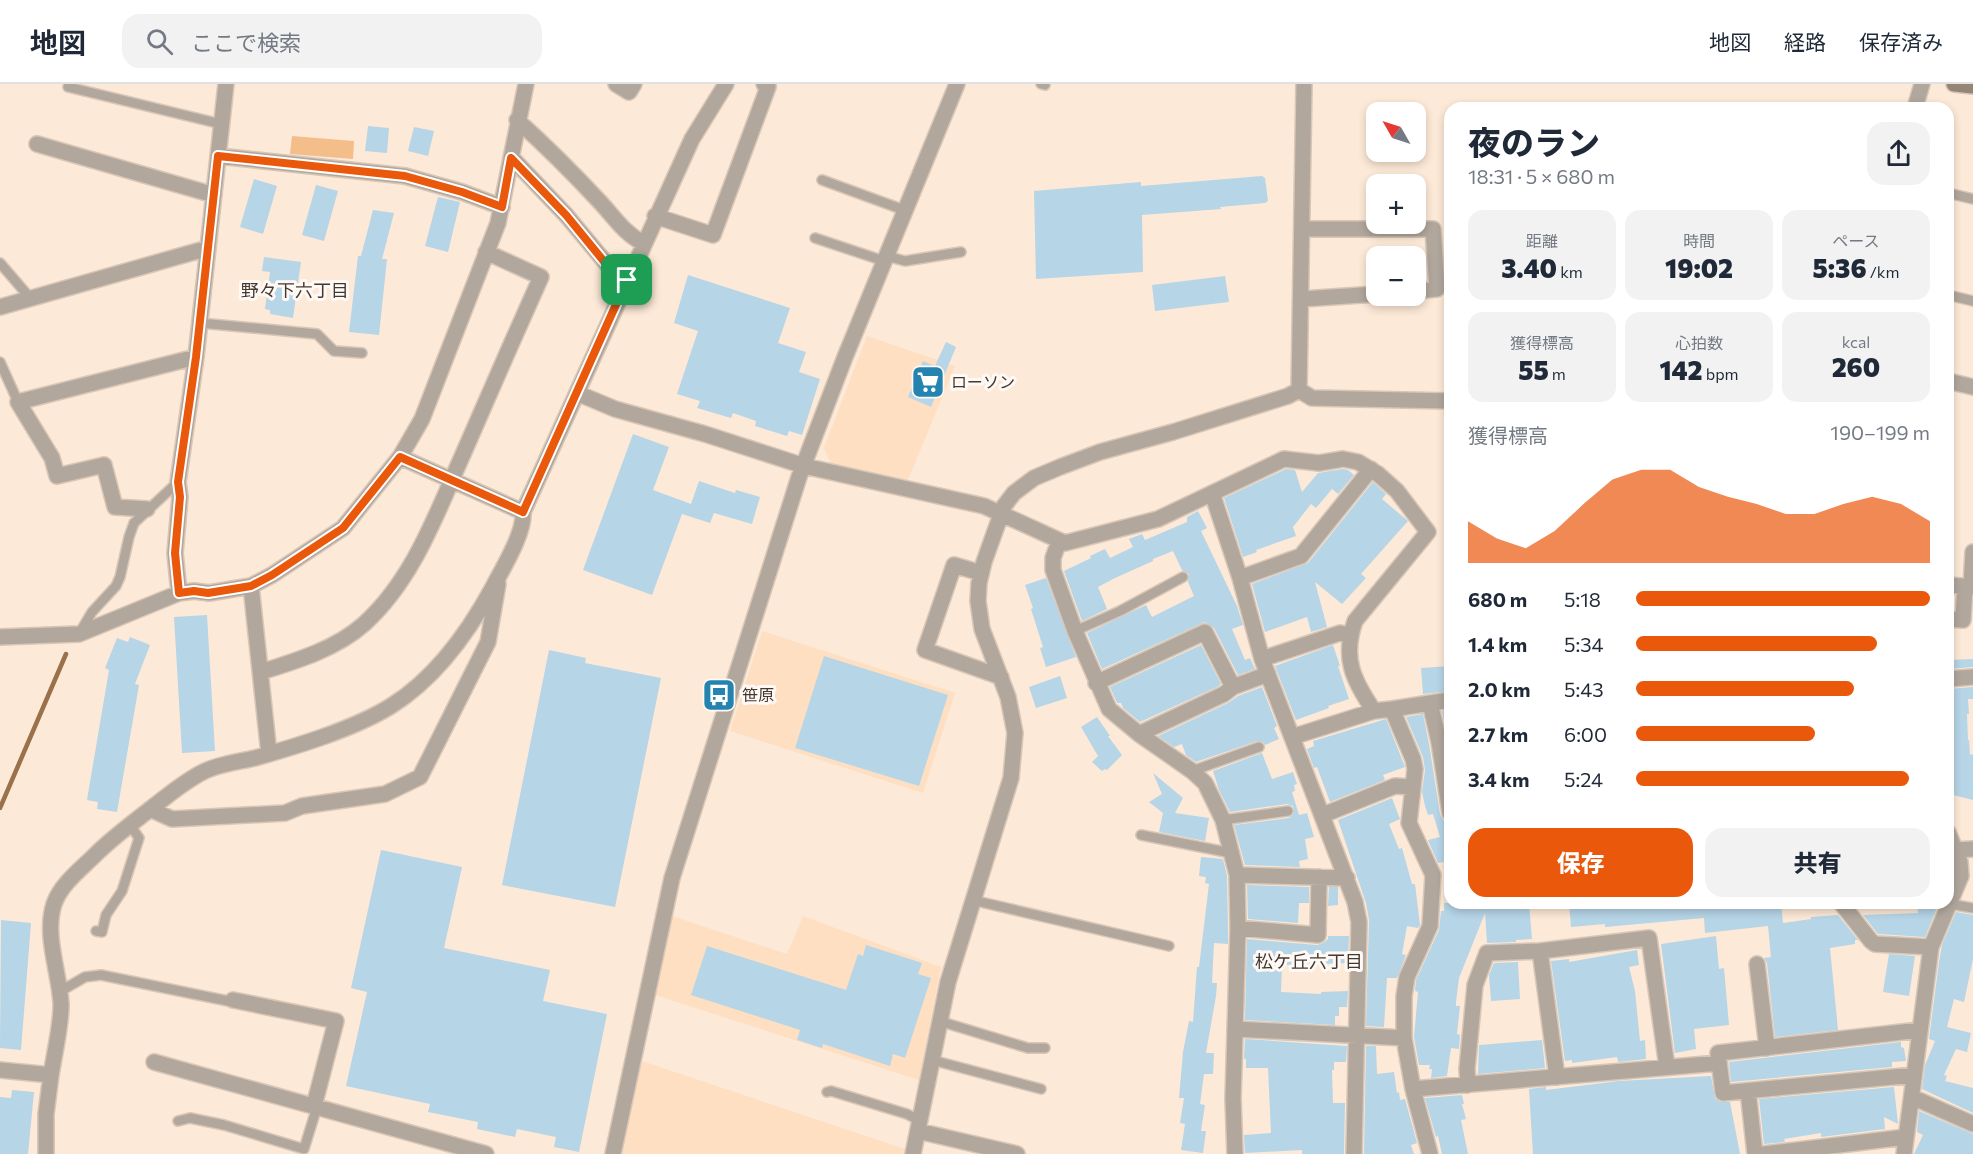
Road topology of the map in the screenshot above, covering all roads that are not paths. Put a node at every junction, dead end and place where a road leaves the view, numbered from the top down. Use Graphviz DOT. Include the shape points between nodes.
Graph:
graph roads {
  1 [pos="69,84"];
  2 [pos="226,84"];
  3 [pos="526,84"];
  4 [pos="616,84"];
  5 [pos="634,84"];
  6 [pos="726,84"];
  7 [pos="764,84"];
  8 [pos="1304,84"];
  9 [pos="1922,84"];
  10 [pos="1954,84"];
  11 [pos="952,86"];
  12 [pos="1973,86"];
  13 [pos="1917,102"];
  14 [pos="517,120"];
  15 [pos="221,124"];
  16 [pos="37,144"];
  17 [pos="218,156"];
  18 [pos="511,158"];
  19 [pos="822,180"];
  20 [pos="214,195"];
  21 [pos="1954,195"];
  22 [pos="1973,199"];
  23 [pos="502,207"];
  24 [pos="904,210"];
  25 [pos="656,216"];
  26 [pos="1303,229"];
  27 [pos="815,238"];
  28 [pos="643,243"];
  29 [pos="208,248"];
  30 [pos="486,252"];
  31 [pos="961,252"];
  32 [pos="885,259"];
  33 [pos="0,263"];
  34 [pos="627,280"];
  35 [pos="1426,290"];
  36 [pos="1366,295"];
  37 [pos="1954,296"];
  38 [pos="1302,299"];
  39 [pos="31,300"];
  40 [pos="1973,301"];
  41 [pos="0,307"];
  42 [pos="200,323"];
  43 [pos="362,353"];
  44 [pos="196,357"];
  45 [pos="0,362"];
  46 [pos="1954,382"];
  47 [pos="1973,387"];
  48 [pos="1299,390"];
  49 [pos="577,393"];
  50 [pos="1444,401"];
  51 [pos="18,402"];
  52 [pos="400,457"];
  53 [pos="804,466"];
  54 [pos="1371,469"];
  55 [pos="451,480"];
  56 [pos="178,482"];
  57 [pos="1212,493"];
  58 [pos="147,509"];
  59 [pos="523,512"];
  60 [pos="1001,513"];
  61 [pos="1059,541"];
  62 [pos="1973,552"];
  63 [pos="500,573"];
  64 [pos="981,573"];
  65 [pos="1183,577"];
  66 [pos="1240,578"];
  67 [pos="251,586"];
  68 [pos="1954,586"];
  69 [pos="1970,587"];
  70 [pos="179,593"];
  71 [pos="1954,619"];
  72 [pos="1075,631"];
  73 [pos="79,634"];
  74 [pos="1350,635"];
  75 [pos="0,637"];
  76 [pos="1262,659"];
  77 [pos="261,672"];
  78 [pos="1268,674"];
  79 [pos="1001,677"];
  80 [pos="1973,677"];
  81 [pos="1954,678"];
  82 [pos="1096,683"];
  83 [pos="1233,687"];
  84 [pos="1444,701"];
  85 [pos="1430,703"];
  86 [pos="1392,709"];
  87 [pos="1374,711"];
  88 [pos="1139,734"];
  89 [pos="1292,737"];
  90 [pos="1259,747"];
  91 [pos="269,754"];
  92 [pos="1192,771"];
  93 [pos="1444,774"];
  94 [pos="1413,787"];
  95 [pos="150,809"];
  96 [pos="1288,810"];
  97 [pos="1323,815"];
  98 [pos="1222,820"];
  99 [pos="130,825"];
  100 [pos="1141,835"];
  101 [pos="1973,849"];
  102 [pos="1955,850"];
  103 [pos="1231,854"];
  104 [pos="1237,875"];
  105 [pos="1319,877"];
  106 [pos="1347,878"];
  107 [pos="1954,894"];
  108 [pos="972,900"];
  109 [pos="1954,905"];
  110 [pos="1973,908"];
  111 [pos="1846,909"];
  112 [pos="1948,909"];
  113 [pos="1238,928"];
  114 [pos="96,931"];
  115 [pos="1169,946"];
  116 [pos="1931,947"];
  117 [pos="1540,951"];
  118 [pos="1757,964"];
  119 [pos="59,992"];
  120 [pos="233,1000"];
  121 [pos="939,1021"];
  122 [pos="1235,1029"];
  123 [pos="1920,1030"];
  124 [pos="1357,1036"];
  125 [pos="1404,1038"];
  126 [pos="1044,1048"];
  127 [pos="1767,1048"];
  128 [pos="932,1060"];
  129 [pos="154,1062"];
  130 [pos="1719,1063"];
  131 [pos="1666,1067"];
  132 [pos="0,1070"];
  133 [pos="51,1075"];
  134 [pos="1914,1075"];
  135 [pos="1557,1077"];
  136 [pos="1468,1085"];
  137 [pos="1041,1089"];
  138 [pos="1413,1089"];
  139 [pos="1748,1091"];
  140 [pos="826,1092"];
  141 [pos="1912,1097"];
  142 [pos="316,1106"];
  143 [pos="178,1121"];
  144 [pos="1973,1124"];
  145 [pos="919,1126"];
  146 [pos="1906,1137"];
  147 [pos="46,1154"];
  148 [pos="486,1154"];
  149 [pos="613,1154"];
  150 [pos="913,1154"];
  151 [pos="1017,1154"];
  152 [pos="1235,1154"];
  153 [pos="1354,1154"];
  154 [pos="1430,1154"];
  155 [pos="1755,1154"];
  156 [pos="1764,1154"];
  157 [pos="1904,1154"];
  1 -- 15 [label="lane" via="68,87"];
  2 -- 15 [label="street"];
  3 -- 14 [label="street"];
  4 -- 5 [label="street" via="629,92"];
  6 -- 25 [label="street" via="692,139"];
  7 -- 25 [label="street" via="768,87 713,235"];
  8 -- 26 [label="street"];
  9 -- 13 [label="street"];
  10 -- 12 [label="street"];
  11 -- 24 [label="street"];
  14 -- 18 [label="street"];
  14 -- 28 [label="street" via="548,147 629,236"];
  15 -- 17 [label="street"];
  16 -- 20 [label="street"];
  17 -- 20 [label="street"];
  17 -- 23 [label="street" via="405,176"];
  18 -- 23 [label="street"];
  18 -- 34 [label="street" via="566,215 611,270"];
  19 -- 24 [label="lane"];
  20 -- 29 [label="street"];
  21 -- 22 [label="lane"];
  23 -- 30 [label="street"];
  24 -- 32 [label="street"];
  25 -- 28 [label="street"];
  26 -- 35 [label="street" via="1433,229 1437,289"];
  26 -- 38 [label="street"];
  27 -- 32 [label="lane"];
  28 -- 34 [label="street"];
  29 -- 39 [label="street"];
  29 -- 42 [label="street"];
  30 -- 52 [label="street" via="422,419"];
  30 -- 55 [label="street" via="541,276"];
  31 -- 32 [label="lane" via="904,261"];
  32 -- 53 [label="street"];
  33 -- 39 [label="lane"];
  34 -- 49 [label="street"];
  36 -- 38 [label="street"];
  37 -- 40 [label="lane"];
  38 -- 48 [label="street"];
  39 -- 41 [label="street"];
  42 -- 43 [label="lane" via="317,334 334,351"];
  42 -- 44 [label="street"];
  44 -- 51 [label="street"];
  44 -- 56 [label="street"];
  45 -- 51 [label="lane"];
  46 -- 47 [label="street"];
  48 -- 50 [label="street" via="1319,399"];
  48 -- 60 [label="street" via="1060,467 1034,478 1014,493"];
  49 -- 53 [label="street" via="615,409"];
  49 -- 59 [label="street"];
  51 -- 58 [label="street" via="52,458 57,476 104,465 115,507"];
  52 -- 55 [label="street"];
  52 -- 67 [label="street" via="343,528"];
  53 -- 60 [label="street"];
  53 -- 149 [label="street" via="672,878"];
  54 -- 57 [label="street" via="1343,459 1319,463 1284,459"];
  54 -- 66 [label="street" via="1301,556"];
  54 -- 74 [label="street" via="1397,491 1428,532 1355,621"];
  55 -- 59 [label="street"];
  55 -- 77 [label="street" via="406,576 377,611 344,638"];
  56 -- 58 [label="lane"];
  56 -- 70 [label="street" via="175,553"];
  57 -- 61 [label="street" via="1158,519 1076,541"];
  57 -- 66 [label="street"];
  58 -- 73 [label="lane" via="134,523 116,586 92,612"];
  59 -- 63 [label="street" via="524,520"];
  60 -- 61 [label="street"];
  60 -- 64 [label="street"];
  61 -- 72 [label="street" via="1053,570"];
  62 -- 69 [label="street"];
  63 -- 91 [label="street" via="449,655 410,693 370,718"];
  63 -- 95 [label="street" via="488,642 420,777 385,794 302,806 285,813 172,819"];
  64 -- 79 [label="street" via="980,621"];
  64 -- 79 [label="street" via="954,565 925,650"];
  65 -- 72 [label="lane"];
  66 -- 76 [label="street"];
  67 -- 70 [label="street"];
  67 -- 77 [label="street"];
  68 -- 69 [label="street"];
  69 -- 71 [label="street" via="1963,620"];
  70 -- 73 [label="street"];
  72 -- 82 [label="street"];
  73 -- 75 [label="street"];
  74 -- 76 [label="street" via="1340,633"];
  74 -- 87 [label="street" via="1353,677"];
  76 -- 78 [label="street"];
  77 -- 91 [label="street"];
  78 -- 83 [label="street"];
  78 -- 89 [label="street"];
  79 -- 108 [label="street" via="1015,733 1012,772"];
  80 -- 81 [label="street"];
  82 -- 83 [label="street" via="1205,632"];
  82 -- 88 [label="street" via="1109,709"];
  83 -- 88 [label="street"];
  84 -- 85 [label="street"];
  85 -- 86 [label="street"];
  85 -- 93 [label="street"];
  86 -- 87 [label="street"];
  86 -- 94 [label="street" via="1413,759"];
  87 -- 89 [label="street"];
  88 -- 92 [label="street"];
  89 -- 97 [label="street"];
  90 -- 92 [label="lane"];
  91 -- 95 [label="street" via="204,771"];
  92 -- 98 [label="street" via="1204,783"];
  94 -- 97 [label="street" via="1395,786"];
  94 -- 125 [label="street" via="1409,823 1433,875 1433,902 1430,926 1407,976"];
  95 -- 99 [label="street"];
  96 -- 98 [label="lane"];
  97 -- 106 [label="street"];
  98 -- 103 [label="street"];
  99 -- 114 [label="lane" via="139,838 129,870 122,891 106,915 102,932"];
  99 -- 119 [label="street" via="68,882 55,903 51,925"];
  100 -- 103 [label="lane"];
  101 -- 102 [label="street"];
  102 -- 107 [label="street" via="1961,876"];
  103 -- 104 [label="street"];
  104 -- 105 [label="street"];
  104 -- 113 [label="street"];
  105 -- 106 [label="street"];
  105 -- 113 [label="street" via="1318,935"];
  106 -- 124 [label="street" via="1359,922"];
  108 -- 115 [label="lane"];
  108 -- 121 [label="street"];
  109 -- 110 [label="lane"];
  111 -- 116 [label="street" via="1875,944"];
  112 -- 116 [label="street"];
  113 -- 122 [label="street"];
  116 -- 123 [label="street"];
  117 -- 131 [label="street" via="1649,938"];
  117 -- 135 [label="street"];
  117 -- 136 [label="street" via="1487,953 1475,985"];
  118 -- 127 [label="street"];
  119 -- 120 [label="lane" via="85,977 101,975"];
  119 -- 133 [label="street" via="61,1005"];
  120 -- 142 [label="street" via="336,1021"];
  121 -- 126 [label="lane" via="1028,1048"];
  121 -- 128 [label="street"];
  122 -- 124 [label="street"];
  122 -- 152 [label="street"];
  123 -- 127 [label="street"];
  123 -- 134 [label="street"];
  124 -- 125 [label="street"];
  124 -- 153 [label="street"];
  125 -- 138 [label="street"];
  127 -- 130 [label="street" via="1718,1053"];
  128 -- 137 [label="lane"];
  128 -- 145 [label="street"];
  129 -- 142 [label="street"];
  130 -- 131 [label="street"];
  130 -- 139 [label="street" via="1723,1093"];
  131 -- 135 [label="street"];
  132 -- 133 [label="street"];
  133 -- 147 [label="street"];
  134 -- 139 [label="street"];
  134 -- 141 [label="street"];
  135 -- 136 [label="street"];
  136 -- 138 [label="street"];
  138 -- 154 [label="street"];
  139 -- 155 [label="street"];
  140 -- 145 [label="lane" via="907,1114"];
  141 -- 144 [label="street"];
  141 -- 146 [label="street"];
  142 -- 143 [label="lane" via="304,1149 201,1120"];
  142 -- 148 [label="street"];
  145 -- 150 [label="street"];
  145 -- 151 [label="street"];
  146 -- 156 [label="street"];
  146 -- 157 [label="street"];
}
